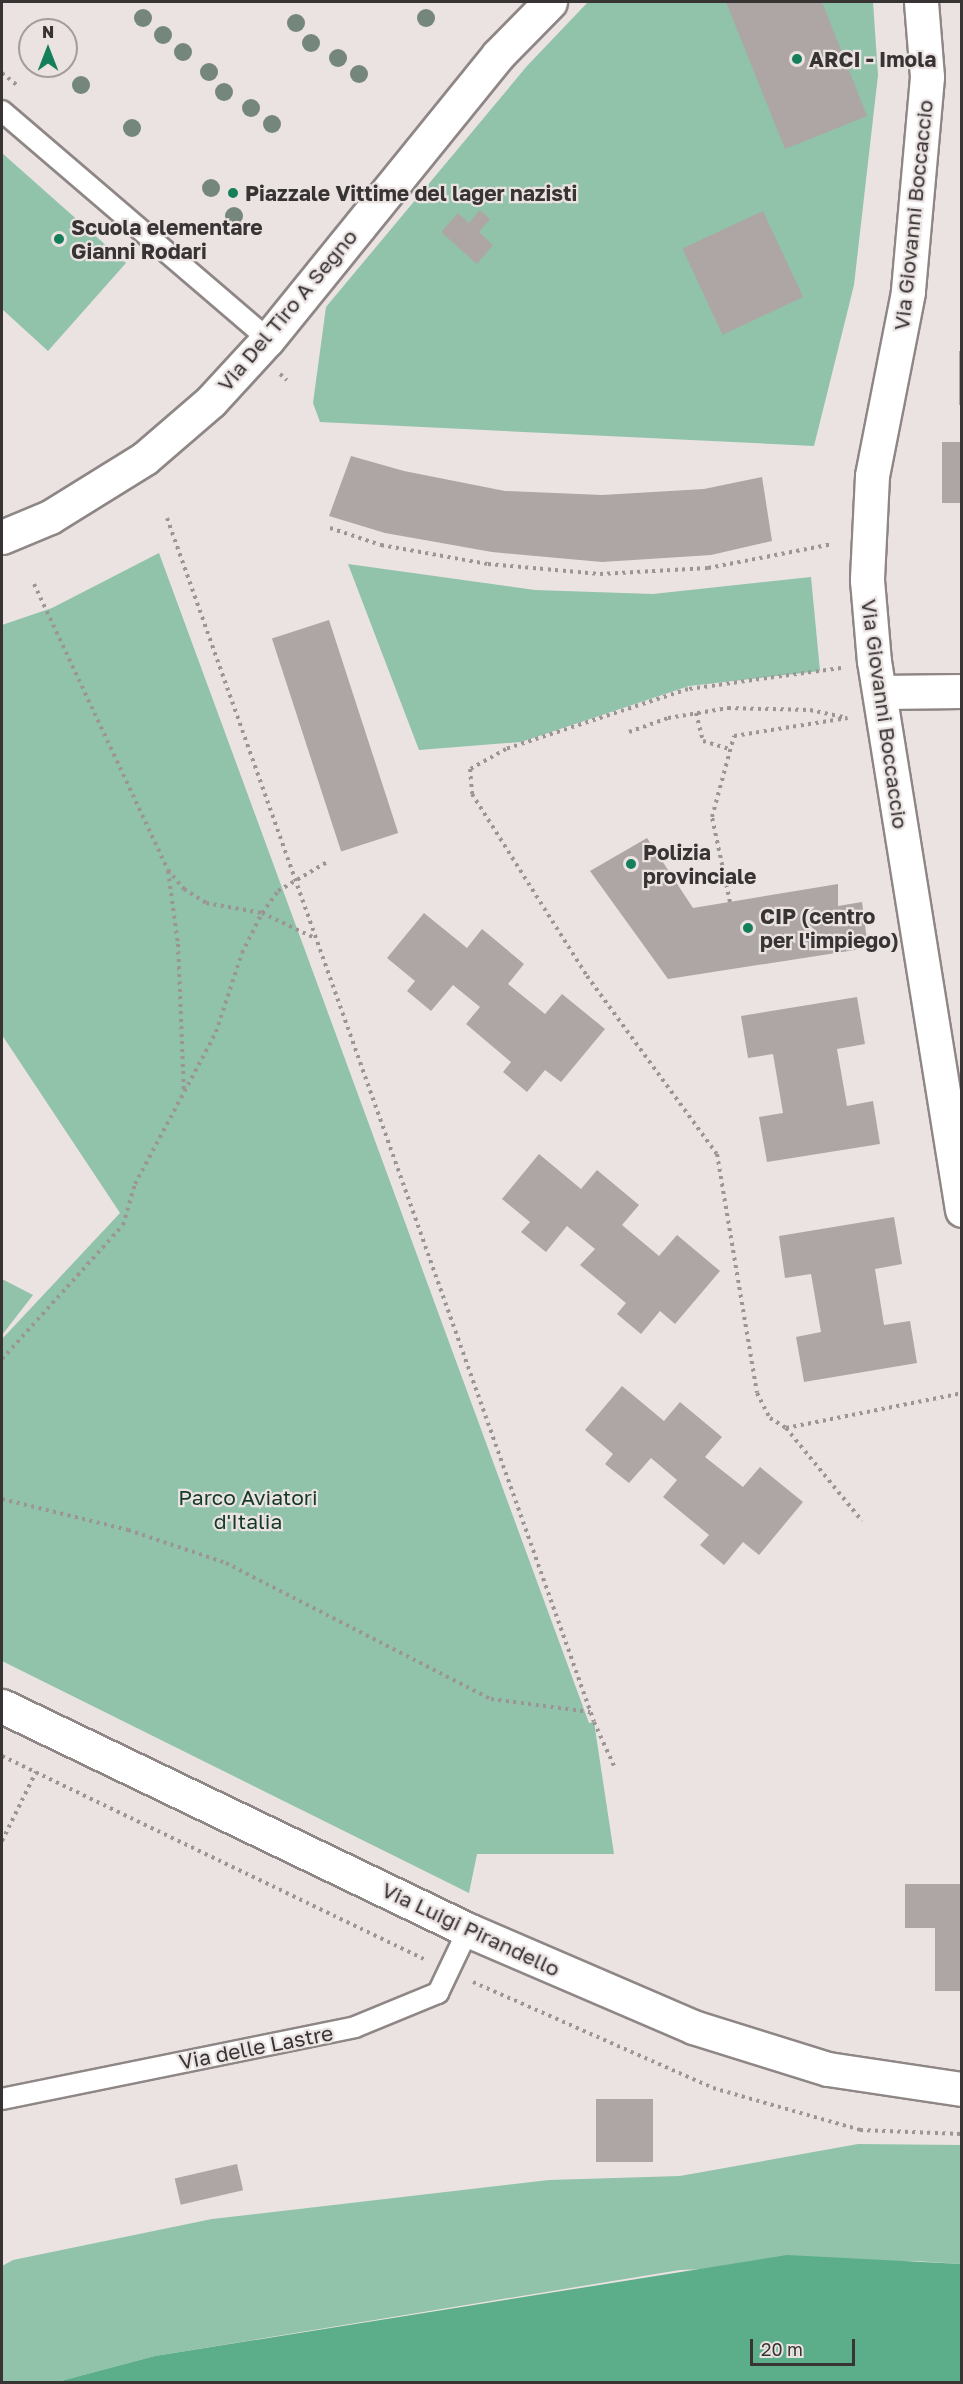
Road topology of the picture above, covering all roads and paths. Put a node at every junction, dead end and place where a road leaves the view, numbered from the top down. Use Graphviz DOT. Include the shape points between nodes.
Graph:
graph roads {
  1 [pos="550,2"];
  2 [pos="921,2"];
  3 [pos="2,73"];
  4 [pos="24,91"];
  5 [pos="2,111"];
  6 [pos="268,339"];
  7 [pos="167,518"];
  8 [pos="330,528"];
  9 [pos="2,537"];
  10 [pos="833,544"];
  11 [pos="34,584"];
  12 [pos="849,667"];
  13 [pos="962,691"];
  14 [pos="880,692"];
  15 [pos="696,713"];
  16 [pos="629,732"];
  17 [pos="730,749"];
  18 [pos="329,861"];
  19 [pos="168,870"];
  20 [pos="295,879"];
  21 [pos="730,902"];
  22 [pos="262,913"];
  23 [pos="316,938"];
  24 [pos="184,1092"];
  25 [pos="962,1210"];
  26 [pos="2,1359"];
  27 [pos="962,1393"];
  28 [pos="786,1428"];
  29 [pos="2,1499"];
  30 [pos="862,1521"];
  31 [pos="2,1706"];
  32 [pos="590,1712"];
  33 [pos="2,1756"];
  34 [pos="615,1768"];
  35 [pos="2,1841"];
  36 [pos="468,1930"];
  37 [pos="962,2089"];
  38 [pos="2,2099"];
  1 -- 6 [label="street, Via Del Tiro A Segno" via="498,55"];
  2 -- 14 [label="street, Via Giovanni Boccaccio" via="927,76 908,292 872,476 867,580"];
  3 -- 4 [label="path"];
  5 -- 6 [label="lane"];
  6 -- 9 [label="street, Via Del Tiro A Segno" via="210,401 145,458 50,517"];
  7 -- 20 [label="path"];
  8 -- 10 [label="path" via="381,545 488,564 600,574 708,568"];
  11 -- 19 [label="path"];
  12 -- 28 [label="path" via="688,689 506,749 470,769 472,794 581,966 717,1154 756,1393 770,1418"];
  13 -- 14 [label="street"];
  14 -- 25 [label="street, Via Giovanni Boccaccio"];
  15 -- 16 [label="path"];
  15 -- 17 [label="path" via="703,741"];
  15 -- 17 [label="path" via="728,708 799,710 848,718 734,736"];
  17 -- 21 [label="path" via="712,817"];
  18 -- 20 [label="path"];
  19 -- 22 [label="path" via="184,889 206,903"];
  19 -- 24 [label="path" via="178,944"];
  20 -- 22 [label="path" via="278,891"];
  20 -- 23 [label="path"];
  22 -- 23 [label="path"];
  22 -- 24 [label="path" via="242,953 216,1032"];
  23 -- 32 [label="path"];
  24 -- 26 [label="path" via="135,1184 123,1225"];
  27 -- 28 [label="path"];
  28 -- 30 [label="path"];
  29 -- 32 [label="path" via="128,1530 226,1563 491,1699"];
  31 -- 36 [label="street, Via Luigi Pirandello"];
  32 -- 34 [label="path"];
  33 -- 35 [label="path" via="36,1772"];
  36 -- 37 [label="street, Via Luigi Pirandello" via="693,2028 785,2058 828,2070"];
  36 -- 38 [label="lane, Via delle Lastre" via="438,1992 355,2028"];
}
